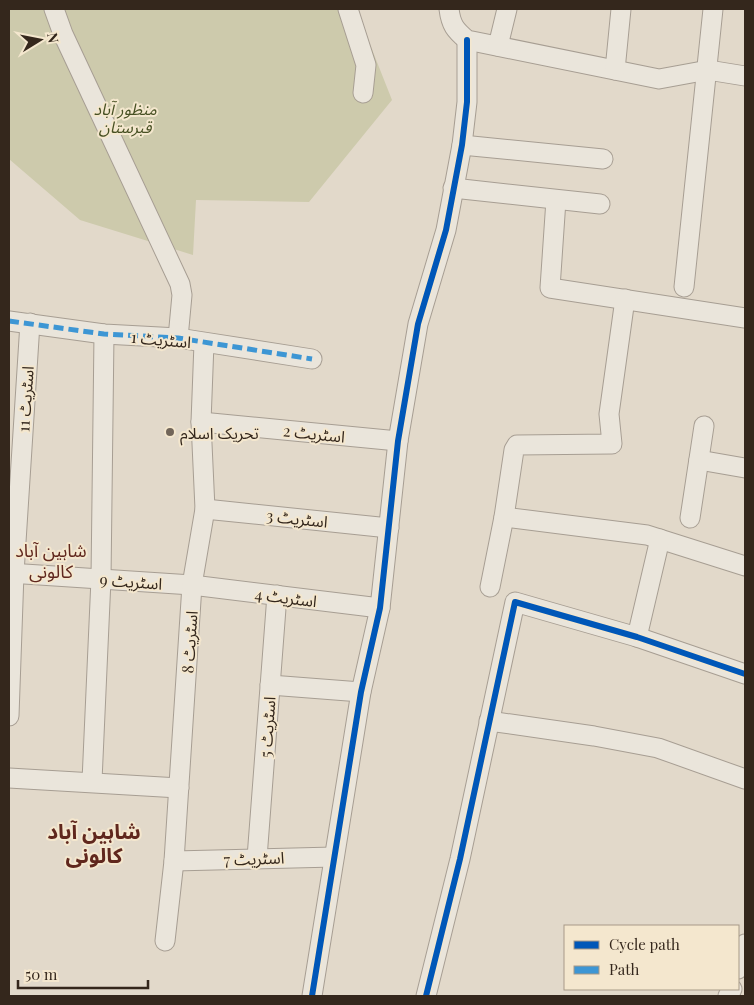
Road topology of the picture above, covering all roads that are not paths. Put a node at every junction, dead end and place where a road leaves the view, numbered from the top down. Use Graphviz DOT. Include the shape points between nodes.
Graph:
graph roads {
  1 [pos="54,9"];
  2 [pos="348,9"];
  3 [pos="450,9"];
  4 [pos="507,9"];
  5 [pos="621,9"];
  6 [pos="713,9"];
  7 [pos="468,40"];
  8 [pos="498,46"];
  9 [pos="615,70"];
  10 [pos="708,70"];
  11 [pos="745,76"];
  12 [pos="363,93"];
  13 [pos="462,145"];
  14 [pos="603,159"];
  15 [pos="454,188"];
  16 [pos="556,200"];
  17 [pos="600,204"];
  18 [pos="684,287"];
  19 [pos="625,299"];
  20 [pos="745,318"];
  21 [pos="9,321"];
  22 [pos="30,323"];
  23 [pos="104,334"];
  24 [pos="178,338"];
  25 [pos="204,343"];
  26 [pos="312,359"];
  27 [pos="201,422"];
  28 [pos="704,426"];
  29 [pos="398,442"];
  30 [pos="699,460"];
  31 [pos="745,468"];
  32 [pos="205,509"];
  33 [pos="504,517"];
  34 [pos="690,518"];
  35 [pos="389,528"];
  36 [pos="660,539"];
  37 [pos="745,566"];
  38 [pos="11,573"];
  39 [pos="101,579"];
  40 [pos="192,585"];
  41 [pos="490,587"];
  42 [pos="277,595"];
  43 [pos="380,608"];
  44 [pos="638,637"];
  45 [pos="745,674"];
  46 [pos="270,685"];
  47 [pos="361,692"];
  48 [pos="9,716"];
  49 [pos="489,721"];
  50 [pos="9,778"];
  51 [pos="745,779"];
  52 [pos="92,782"];
  53 [pos="179,788"];
  54 [pos="334,857"];
  55 [pos="257,858"];
  56 [pos="174,861"];
  57 [pos="165,941"];
  58 [pos="745,944"];
  59 [pos="739,965"];
  60 [pos="312,996"];
  61 [pos="426,996"];
  1 -- 24 [label="street" via="180,284"];
  2 -- 12 [label="street" via="366,65"];
  3 -- 7 [label="street" via="450,22"];
  4 -- 8 [label="street"];
  5 -- 9 [label="street"];
  6 -- 10 [label="street"];
  7 -- 8 [label="street"];
  7 -- 13 [label="street" via="467,102"];
  8 -- 9 [label="street"];
  9 -- 10 [label="street" via="659,79"];
  10 -- 11 [label="street"];
  10 -- 18 [label="street"];
  13 -- 14 [label="street"];
  13 -- 15 [label="street"];
  15 -- 16 [label="street"];
  15 -- 29 [label="street" via="446,230 418,324"];
  16 -- 17 [label="street"];
  16 -- 19 [label="street" via="550,288"];
  19 -- 20 [label="street"];
  19 -- 33 [label="street" via="610,414 612,444 517,445"];
  21 -- 22 [label="street, اسٹریٹ 1"];
  22 -- 23 [label="street, اسٹریٹ 1"];
  22 -- 38 [label="street, اسٹریٹ 11"];
  23 -- 24 [label="street, اسٹریٹ 1"];
  23 -- 39 [label="street"];
  24 -- 25 [label="street, اسٹریٹ 1"];
  25 -- 26 [label="street, اسٹریٹ 1"];
  25 -- 27 [label="street, اسٹریٹ 8"];
  27 -- 29 [label="street, اسٹریٹ 2"];
  27 -- 32 [label="street, اسٹریٹ 8"];
  28 -- 30 [label="street"];
  29 -- 35 [label="street"];
  30 -- 31 [label="street"];
  30 -- 34 [label="street"];
  32 -- 35 [label="street, اسٹریٹ 3"];
  32 -- 40 [label="street, اسٹریٹ 8"];
  33 -- 36 [label="street" via="630,531"];
  33 -- 41 [label="street"];
  35 -- 43 [label="street"];
  36 -- 37 [label="street"];
  36 -- 44 [label="street"];
  38 -- 39 [label="street, اسٹریٹ 9"];
  38 -- 48 [label="street, اسٹریٹ 11"];
  39 -- 40 [label="street, اسٹریٹ 9"];
  39 -- 52 [label="street"];
  40 -- 42 [label="street, اسٹریٹ 4"];
  40 -- 53 [label="street, اسٹریٹ 8"];
  42 -- 43 [label="street, اسٹریٹ 4"];
  42 -- 46 [label="street, اسٹریٹ 5"];
  43 -- 47 [label="street"];
  44 -- 45 [label="street"];
  44 -- 49 [label="street" via="515,602"];
  46 -- 47 [label="street"];
  46 -- 55 [label="street, اسٹریٹ 5"];
  47 -- 54 [label="street"];
  49 -- 51 [label="street" via="658,748"];
  49 -- 61 [label="street" via="460,860"];
  50 -- 52 [label="street"];
  52 -- 53 [label="street"];
  53 -- 56 [label="street, اسٹریٹ 8"];
  54 -- 55 [label="street, اسٹریٹ 7"];
  54 -- 60 [label="street"];
  55 -- 56 [label="street, اسٹریٹ 7"];
  56 -- 57 [label="street, اسٹریٹ 8"];
  58 -- 59 [label="street"];
}
